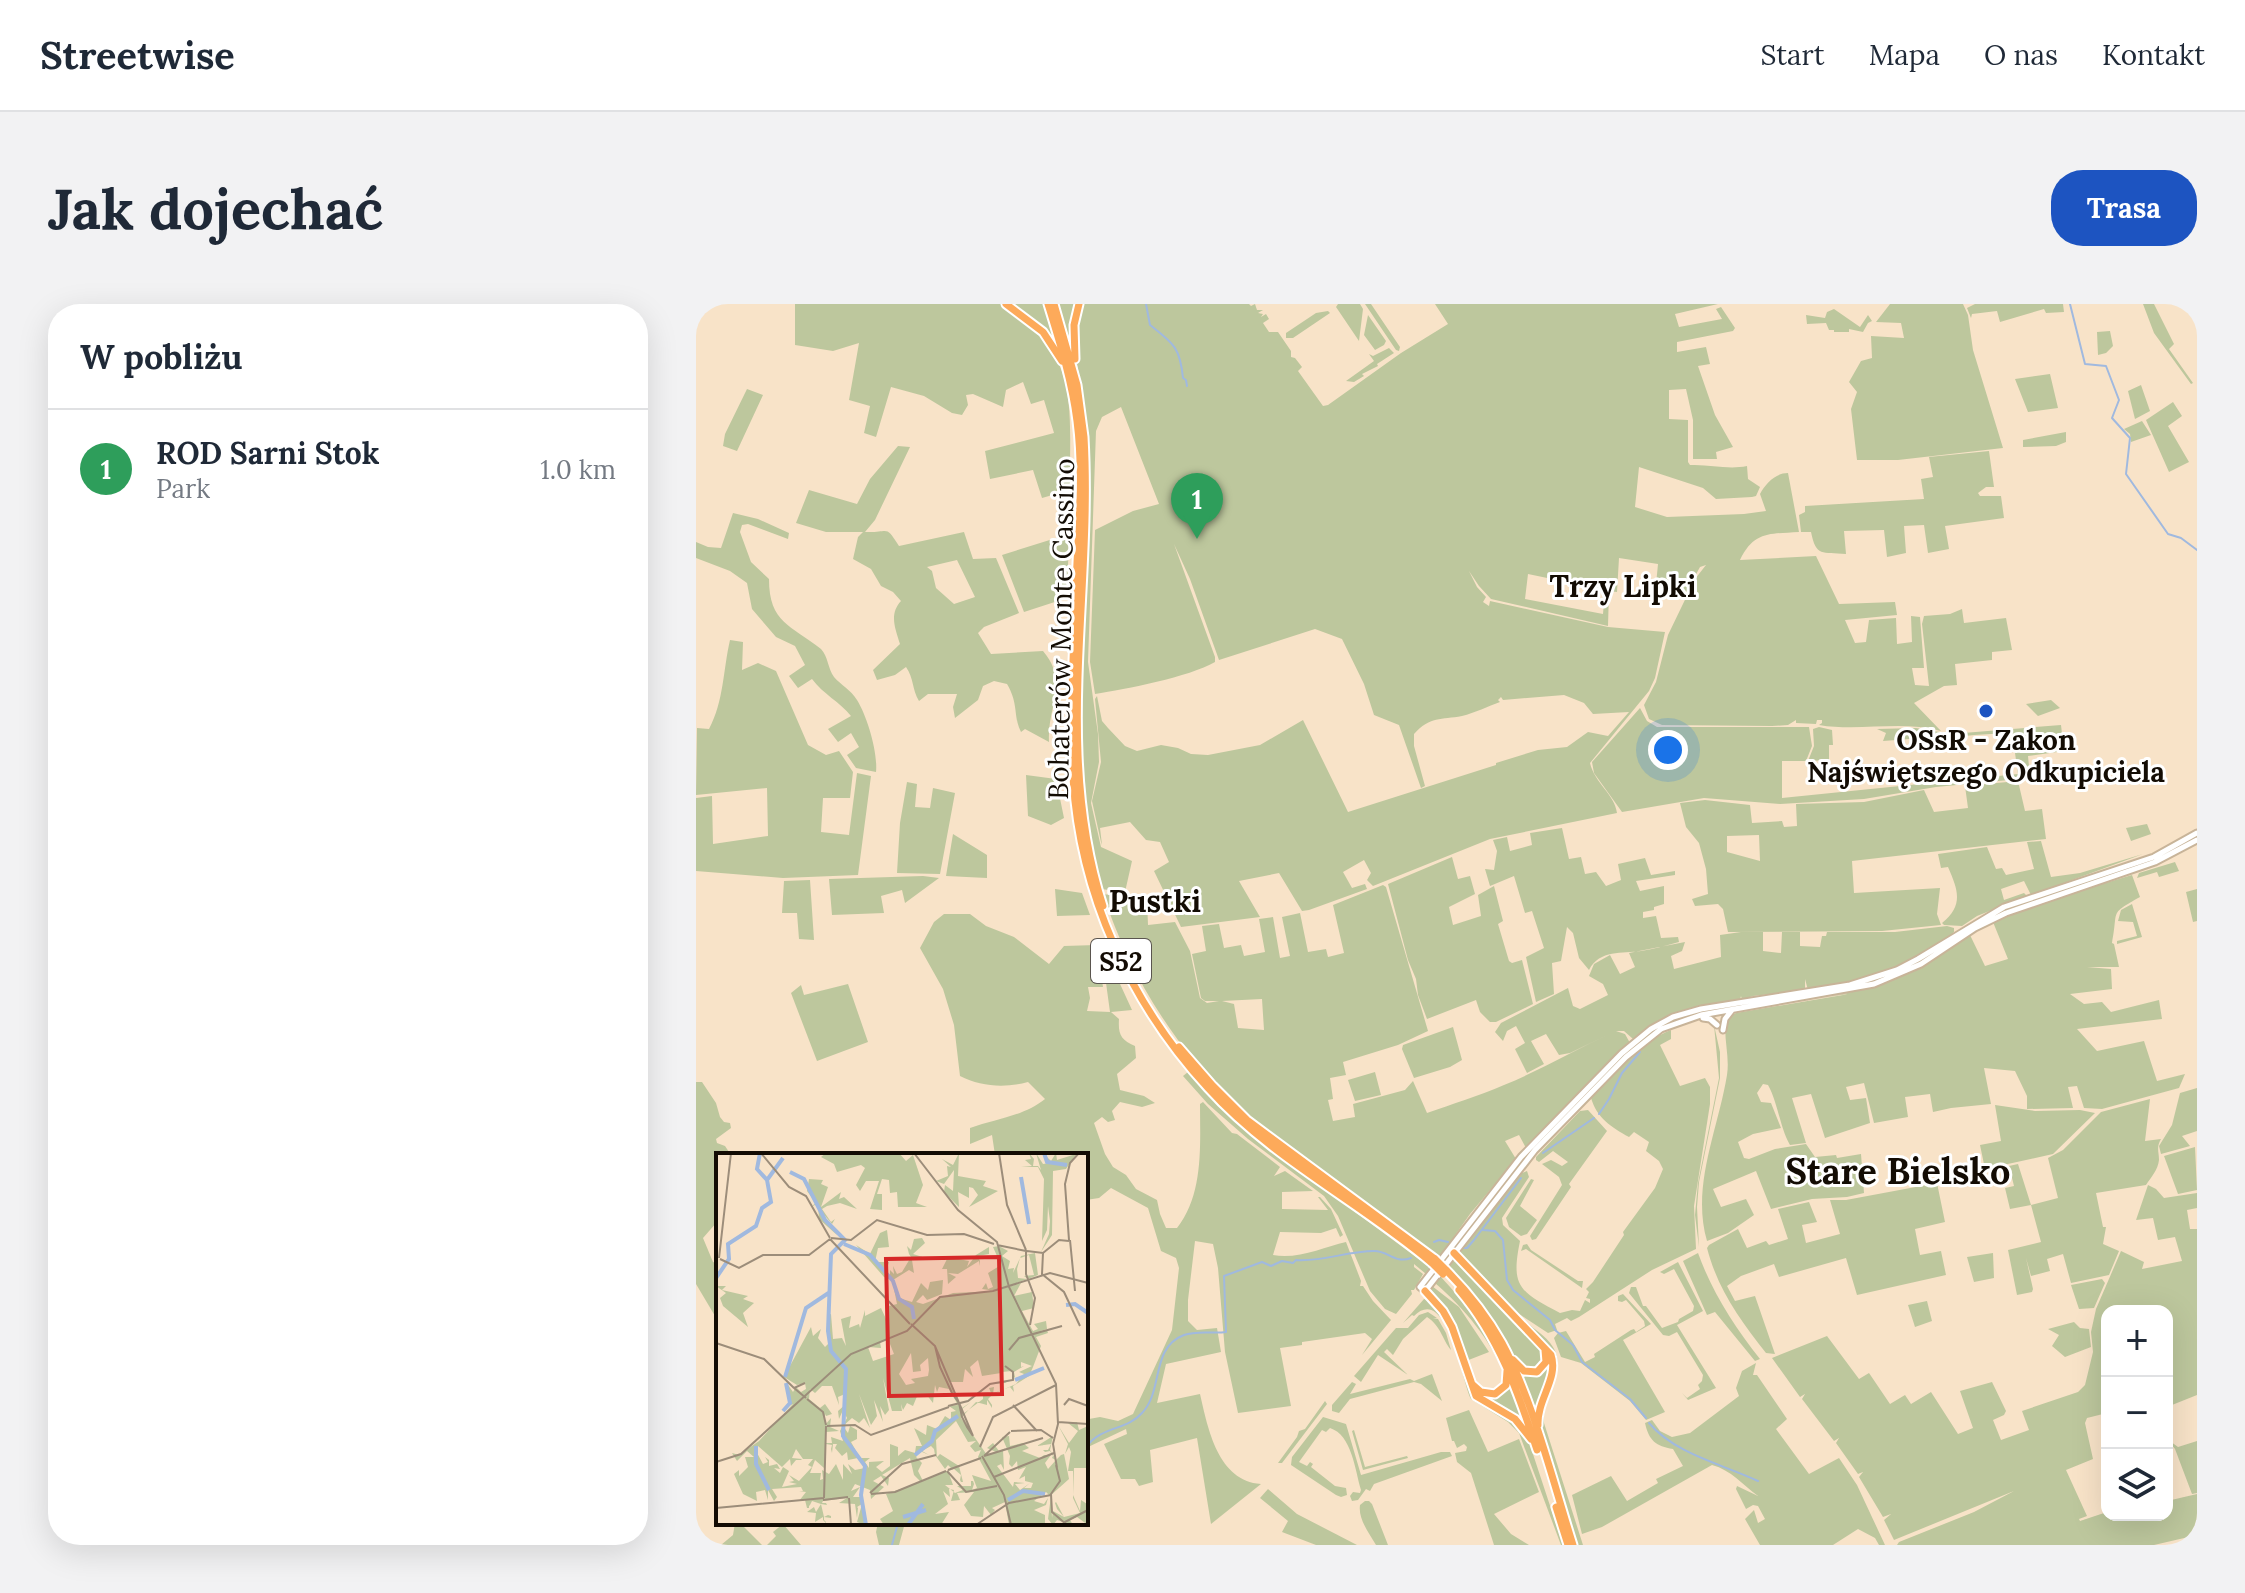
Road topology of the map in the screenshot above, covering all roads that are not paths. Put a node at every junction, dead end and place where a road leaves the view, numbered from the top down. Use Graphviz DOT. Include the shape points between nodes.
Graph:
graph roads {
  1 [pos="1006,304"];
  2 [pos="1048,304"];
  3 [pos="1054,304"];
  4 [pos="1079,304"];
  5 [pos="1074,384"];
  6 [pos="2197,833"];
  7 [pos="2197,840"];
  8 [pos="1790,997"];
  9 [pos="1733,1010"];
  10 [pos="1690,1018"];
  11 [pos="1717,1025"];
  12 [pos="1723,1030"];
  13 [pos="1451,1251"];
  14 [pos="1422,1289"];
  15 [pos="1537,1338"];
  16 [pos="1505,1354"];
  17 [pos="1466,1370"];
  18 [pos="1540,1449"];
  19 [pos="1571,1545"];
  1 -- 5 [label="highway" via="1048,337"];
  2 -- 5 [label="highway, Bohaterów Monte Cassino / S52"];
  3 -- 5 [label="highway, Bohaterów Monte Cassino / S52"];
  4 -- 5 [label="highway"];
  5 -- 16 [label="highway, Bohaterów Monte Cassino / S52, bridge" via="1080,463 1073,779 1083,854 1106,928 1151,1015 1209,1090 1277,1151 1433,1261"];
  6 -- 8 [label="main road" via="2154,857 2004,907 1897,970"];
  7 -- 8 [label="main road" via="2155,862 2006,913 1898,975 1850,990"];
  8 -- 9 [label="main road"];
  8 -- 13 [label="main road" via="1685,1013 1642,1036 1526,1151"];
  9 -- 10 [label="main road"];
  9 -- 12 [label="main road"];
  10 -- 11 [label="main road" via="1708,1018"];
  10 -- 13 [label="main road" via="1654,1033 1626,1057 1527,1160"];
  13 -- 14 [label="main road"];
  13 -- 15 [label="highway"];
  14 -- 17 [label="highway" via="1452,1327"];
  15 -- 16 [label="highway" via="1547,1356 1540,1371 1524,1371"];
  15 -- 18 [label="highway" via="1554,1364 1538,1410"];
  16 -- 17 [label="highway" via="1508,1376 1500,1392 1478,1391"];
  16 -- 18 [label="highway, Bohaterów Monte Cassino / S52"];
  17 -- 18 [label="highway" via="1476,1396 1515,1419"];
  18 -- 19 [label="highway, Bohaterów Monte Cassino / S52"];
}
